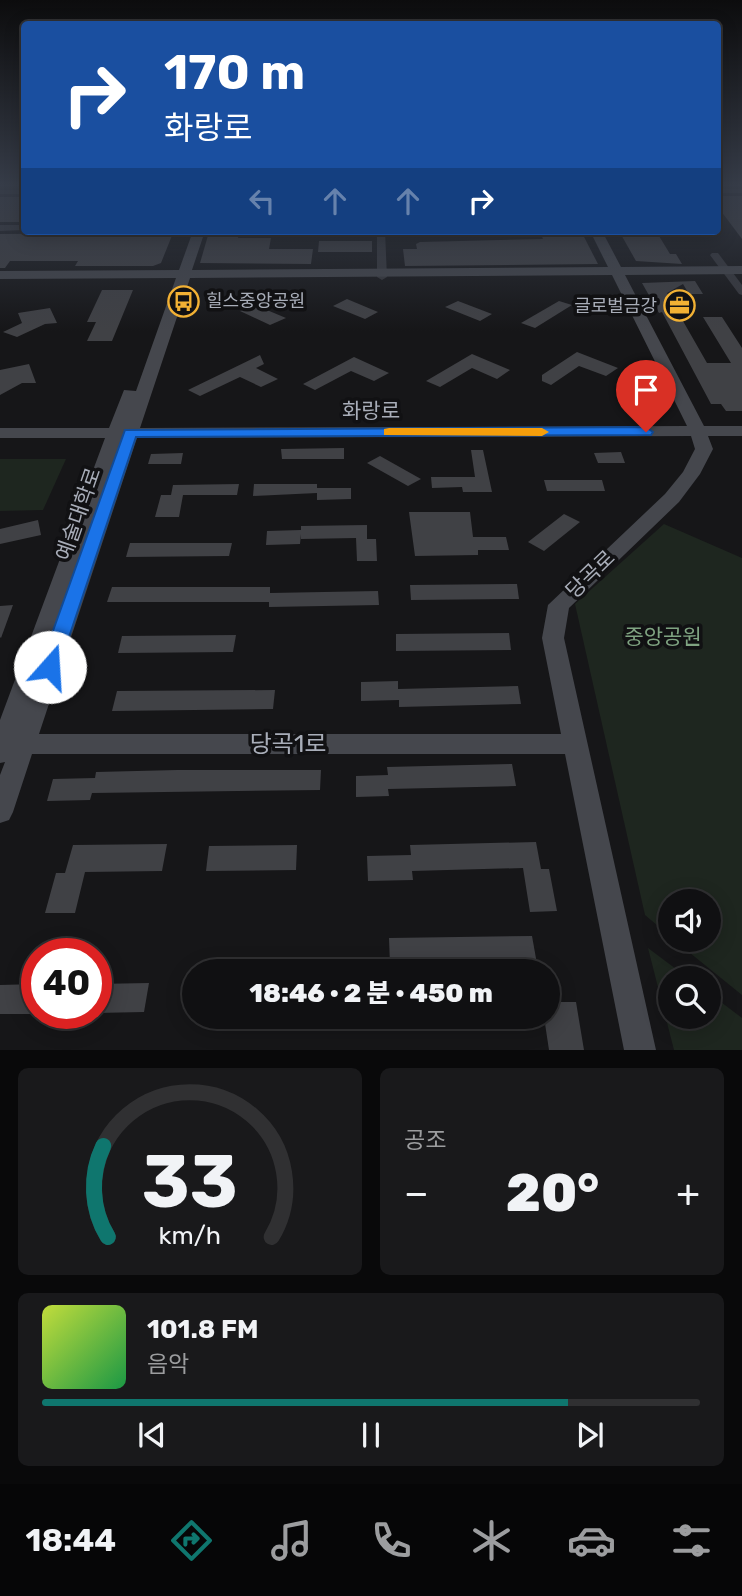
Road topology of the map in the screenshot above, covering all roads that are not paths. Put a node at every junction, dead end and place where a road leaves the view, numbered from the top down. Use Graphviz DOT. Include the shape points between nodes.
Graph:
graph roads {
  1 [pos="189,235"];
  2 [pos="198,235"];
  3 [pos="381,235"];
  4 [pos="598,235"];
  5 [pos="715,255"];
  6 [pos="735,273"];
  7 [pos="382,274"];
  8 [pos="618,274"];
  9 [pos="178,276"];
  10 [pos="0,277"];
  11 [pos="742,292"];
  12 [pos="698,431"];
  13 [pos="742,431"];
  14 [pos="0,433"];
  15 [pos="123,433"];
  16 [pos="576,744"];
  17 [pos="6,747"];
  18 [pos="0,812"];
  19 [pos="640,1050"];
  1 -- 9 [label="street, 예술대학로"];
  2 -- 9 [label="street, 예술대학로"];
  3 -- 7 [label="street"];
  4 -- 8 [label="street, 당곡로"];
  5 -- 6 [label="street"];
  6 -- 8 [label="street"];
  6 -- 11 [label="street"];
  7 -- 8 [label="street"];
  7 -- 9 [label="street"];
  8 -- 12 [label="street, 당곡로"];
  9 -- 10 [label="street"];
  9 -- 15 [label="street, 예술대학로"];
  12 -- 13 [label="main road, 화랑로"];
  12 -- 15 [label="main road, 화랑로"];
  12 -- 16 [label="street, 당곡로" via="704,449 672,498 559,605 553,638"];
  14 -- 15 [label="main road, 화랑로"];
  15 -- 17 [label="street, 예술대학로"];
  16 -- 17 [label="street, 당곡1로"];
  16 -- 19 [label="street, 당곡로"];
  17 -- 18 [label="street, 예술대학로"];
}
